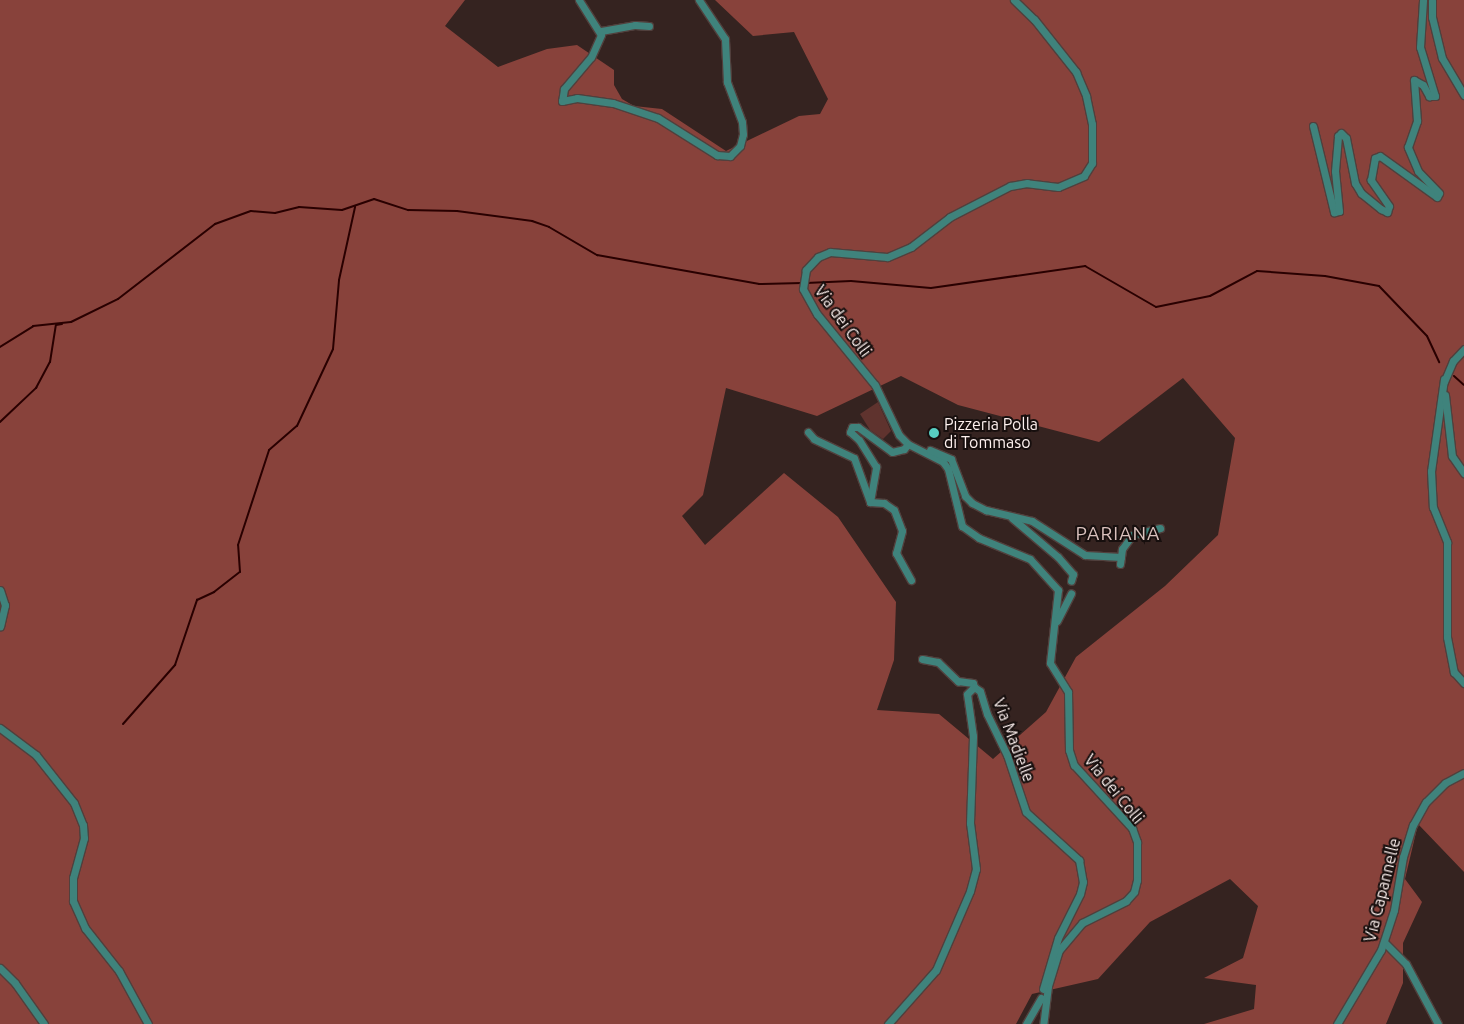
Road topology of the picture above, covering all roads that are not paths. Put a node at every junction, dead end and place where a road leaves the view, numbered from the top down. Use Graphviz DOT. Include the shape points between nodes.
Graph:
graph roads {
  1 [pos="579,0"];
  2 [pos="699,0"];
  3 [pos="1014,0"];
  4 [pos="1423,0"];
  5 [pos="1432,0"];
  6 [pos="649,26"];
  7 [pos="601,31"];
  8 [pos="1464,96"];
  9 [pos="1313,126"];
  10 [pos="1464,349"];
  11 [pos="1444,379"];
  12 [pos="808,432"];
  13 [pos="906,442"];
  14 [pos="1464,473"];
  15 [pos="870,502"];
  16 [pos="1009,517"];
  17 [pos="1160,528"];
  18 [pos="911,580"];
  19 [pos="1071,581"];
  20 [pos="0,590"];
  21 [pos="1071,593"];
  22 [pos="0,626"];
  23 [pos="1052,627"];
  24 [pos="922,659"];
  25 [pos="1464,683"];
  26 [pos="974,687"];
  27 [pos="0,728"];
  28 [pos="1464,773"];
  29 [pos="1384,942"];
  30 [pos="0,968"];
  31 [pos="1041,998"];
  32 [pos="1043,1023"];
  33 [pos="44,1024"];
  34 [pos="148,1024"];
  35 [pos="888,1024"];
  36 [pos="1026,1024"];
  37 [pos="1337,1024"];
  38 [pos="1438,1024"];
  1 -- 7 [label="street"];
  2 -- 7 [label="street" via="725,39 727,82 742,122 740,146 730,156 717,155 658,118 613,103 577,98 562,102 564,89 591,57"];
  3 -- 13 [label="street, Via dei Colli" via="1034,19 1076,72 1086,96 1092,124 1092,163 1084,176 1058,187 1027,183 1010,186 950,217 899,253 887,257 830,252 818,257 806,270 803,288 817,314 875,386 892,425"];
  4 -- 9 [label="street" via="1420,47 1434,96 1429,96 1423,85 1414,80 1417,121 1408,147 1418,171 1439,193 1437,197 1380,156 1375,158 1371,180 1388,206 1387,212 1381,209 1361,193 1346,138 1341,132 1335,171 1339,211 1334,212"];
  5 -- 8 [label="street" via="1432,17 1442,58"];
  6 -- 7 [label="street" via="635,24"];
  10 -- 11 [label="street" via="1452,361"];
  11 -- 14 [label="street" via="1451,451"];
  11 -- 25 [label="street" via="1431,471 1433,507 1448,542 1447,637 1454,672"];
  12 -- 15 [label="street" via="854,458"];
  13 -- 15 [label="street" via="904,449 892,452 858,427 852,427 850,432 876,467"];
  13 -- 16 [label="street" via="951,459 967,499 986,510"];
  13 -- 23 [label="street, Via dei Colli" via="929,453 948,469 958,518 968,532 1030,559 1053,582 1058,590 1058,602"];
  15 -- 18 [label="street" via="884,503 894,510 902,531 896,553"];
  16 -- 17 [label="street" via="1032,521 1085,555 1120,560 1132,536"];
  16 -- 19 [label="street" via="1058,557 1073,574"];
  20 -- 22 [label="street" via="5,605"];
  21 -- 23 [label="street, Via dei Colli"];
  23 -- 32 [label="street, Via dei Colli" via="1050,663 1069,698 1069,750 1074,765 1132,828 1137,842 1137,880 1134,892 1126,901 1082,923 1059,950"];
  24 -- 26 [label="street" via="938,662 958,680 973,682"];
  26 -- 31 [label="street, Via Madielle" via="980,691 987,714 1008,755 1026,812 1080,860 1083,882 1080,894 1050,961"];
  26 -- 35 [label="street, Via Madielle" via="967,694 973,736 970,823 976,854 973,880 936,970"];
  27 -- 34 [label="street" via="36,755 74,803 83,825 84,838 73,878 73,901 85,928 120,971"];
  28 -- 29 [label="street, Via Capannelle" via="1426,802 1412,825"];
  29 -- 37 [label="street, Via Capannelle"];
  29 -- 38 [label="street" via="1406,964"];
  30 -- 33 [label="street" via="15,983"];
  31 -- 32 [label="street, Via Madielle"];
  31 -- 36 [label="street"];
}
